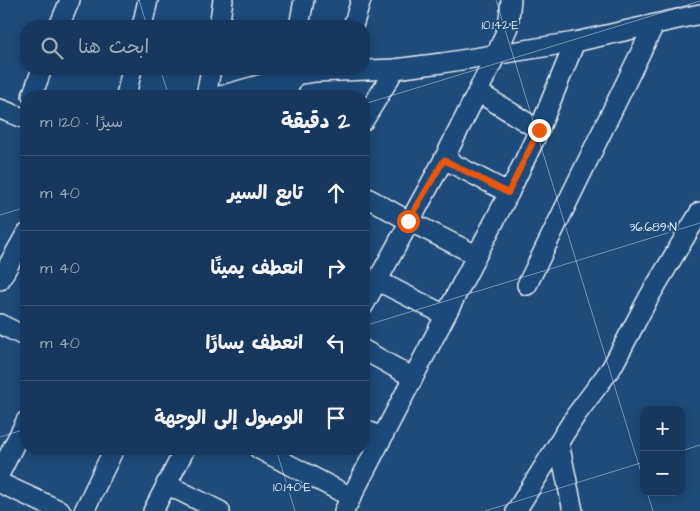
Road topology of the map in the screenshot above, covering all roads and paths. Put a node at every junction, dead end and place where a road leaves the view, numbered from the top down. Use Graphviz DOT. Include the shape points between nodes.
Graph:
graph roads {
  1 [pos="70,0"];
  2 [pos="148,0"];
  3 [pos="223,0"];
  4 [pos="304,0"];
  5 [pos="361,0"];
  6 [pos="511,0"];
  7 [pos="700,14"];
  8 [pos="62,20"];
  9 [pos="143,20"];
  10 [pos="220,20"];
  11 [pos="300,20"];
  12 [pos="355,20"];
  13 [pos="654,25"];
  14 [pos="575,42"];
  15 [pos="496,55"];
  16 [pos="370,69"];
  17 [pos="395,69"];
  18 [pos="40,75"];
  19 [pos="131,75"];
  20 [pos="210,75"];
  21 [pos="284,75"];
  22 [pos="292,75"];
  23 [pos="34,90"];
  24 [pos="127,90"];
  25 [pos="207,90"];
  26 [pos="238,90"];
  27 [pos="287,90"];
  28 [pos="478,92"];
  29 [pos="0,109"];
  30 [pos="370,110"];
  31 [pos="20,114"];
  32 [pos="539,130"];
  33 [pos="444,160"];
  34 [pos="508,193"];
  35 [pos="370,199"];
  36 [pos="700,212"];
  37 [pos="408,221"];
  38 [pos="20,245"];
  39 [pos="476,255"];
  40 [pos="0,280"];
  41 [pos="376,280"];
  42 [pos="526,285"];
  43 [pos="370,292"];
  44 [pos="446,315"];
  45 [pos="0,324"];
  46 [pos="20,334"];
  47 [pos="370,353"];
  48 [pos="412,377"];
  49 [pos="370,432"];
  50 [pos="20,433"];
  51 [pos="382,438"];
  52 [pos="559,443"];
  53 [pos="111,455"];
  54 [pos="182,455"];
  55 [pos="269,455"];
  56 [pos="0,473"];
  57 [pos="0,483"];
  58 [pos="166,484"];
  59 [pos="348,504"];
  60 [pos="61,511"];
  61 [pos="84,511"];
  62 [pos="153,511"];
  63 [pos="220,511"];
  64 [pos="516,511"];
  65 [pos="573,511"];
  1 -- 8 [label="street"];
  2 -- 9 [label="street"];
  3 -- 10 [label="street"];
  4 -- 11 [label="street"];
  5 -- 12 [label="street"];
  6 -- 15 [label="street" via="508,27"];
  7 -- 13 [label="street"];
  13 -- 14 [label="street"];
  13 -- 42 [label="street"];
  14 -- 15 [label="street"];
  14 -- 32 [label="street"];
  15 -- 17 [label="street"];
  15 -- 28 [label="street"];
  16 -- 17 [label="street"];
  17 -- 30 [label="street"];
  18 -- 23 [label="street"];
  19 -- 24 [label="street"];
  20 -- 25 [label="street"];
  21 -- 26 [label="street"];
  22 -- 27 [label="street"];
  28 -- 32 [label="street"];
  28 -- 33 [label="street"];
  29 -- 31 [label="street"];
  32 -- 34 [label="street"];
  33 -- 34 [label="street"];
  33 -- 37 [label="street"];
  34 -- 39 [label="street"];
  35 -- 37 [label="street"];
  36 -- 52 [label="street" via="612,367"];
  37 -- 39 [label="street"];
  37 -- 41 [label="street"];
  38 -- 40 [label="street"];
  39 -- 44 [label="street"];
  41 -- 43 [label="street"];
  41 -- 44 [label="street"];
  44 -- 48 [label="street"];
  45 -- 46 [label="street"];
  47 -- 48 [label="street"];
  48 -- 51 [label="street"];
  49 -- 51 [label="street"];
  50 -- 56 [label="street"];
  51 -- 59 [label="street"];
  52 -- 64 [label="street"];
  52 -- 65 [label="street"];
  53 -- 61 [label="street"];
  54 -- 58 [label="street"];
  55 -- 59 [label="street"];
  57 -- 60 [label="street"];
  58 -- 62 [label="street"];
  58 -- 63 [label="street"];
}
